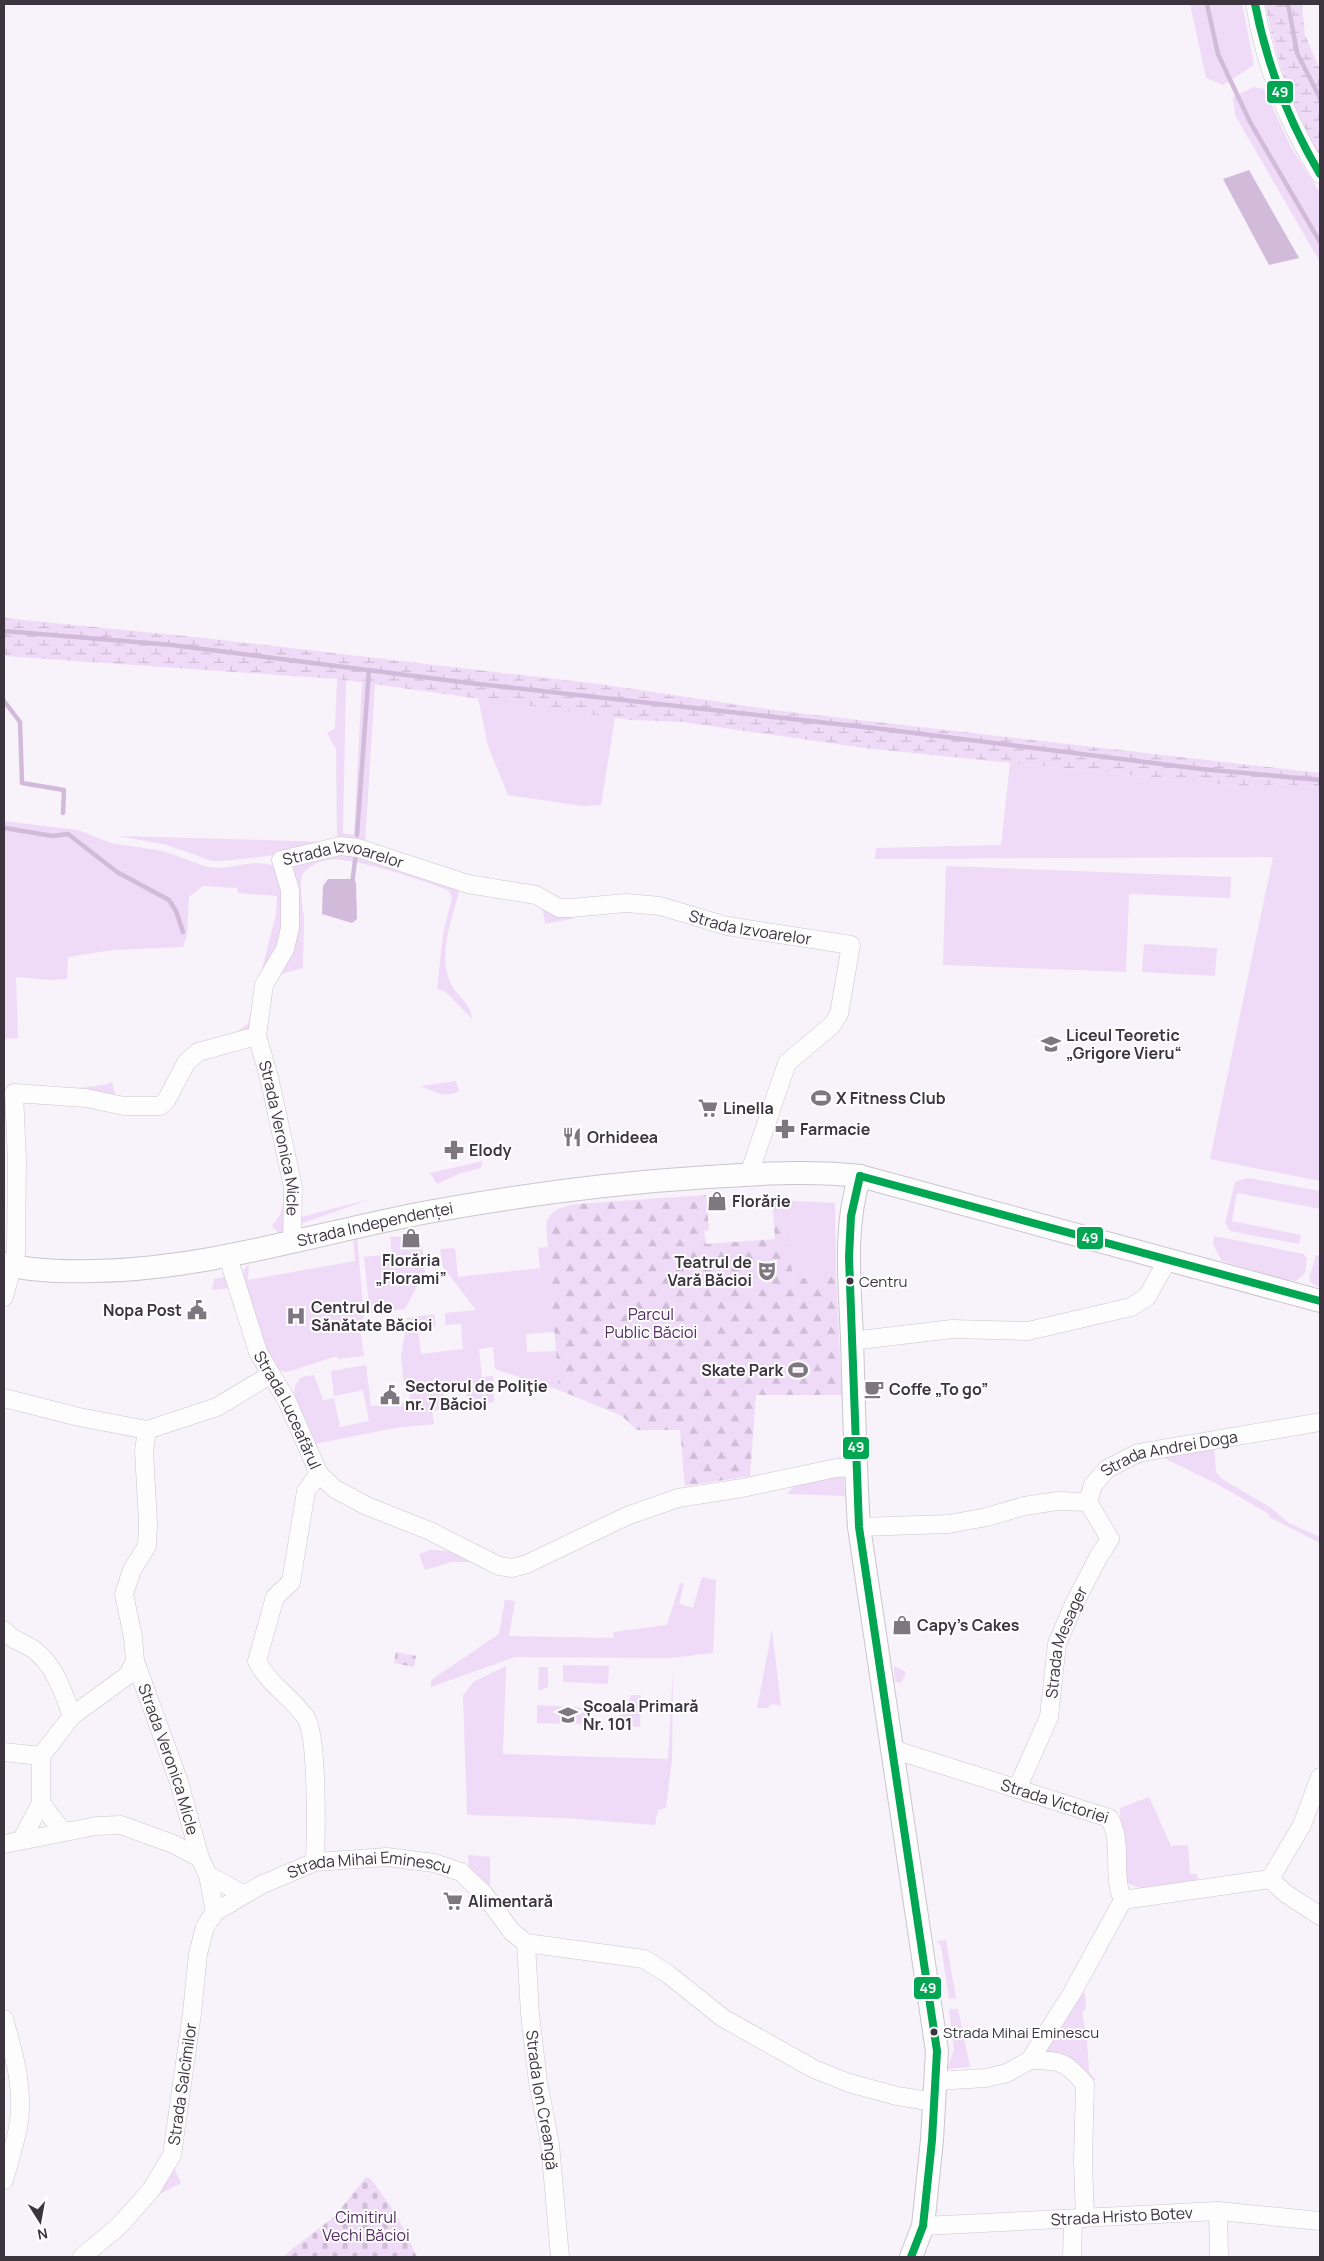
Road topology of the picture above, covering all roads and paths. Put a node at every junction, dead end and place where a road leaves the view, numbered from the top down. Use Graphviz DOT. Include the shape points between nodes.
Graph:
graph roads {
  1 [pos="1255,4"];
  2 [pos="1320,174"];
  3 [pos="257,1036"];
  4 [pos="749,1174"];
  5 [pos="860,1176"];
  6 [pos="292,1242"];
  7 [pos="228,1257"];
  8 [pos="1168,1259"];
  9 [pos="8,1265"];
  10 [pos="4,1297"];
  11 [pos="1320,1301"];
  12 [pos="852,1341"];
  13 [pos="270,1374"];
  14 [pos="4,1398"];
  15 [pos="1320,1422"];
  16 [pos="147,1430"];
  17 [pos="855,1468"];
  18 [pos="319,1474"];
  19 [pos="1088,1502"];
  20 [pos="859,1527"];
  21 [pos="4,1630"];
  22 [pos="135,1661"];
  23 [pos="72,1716"];
  24 [pos="892,1749"];
  25 [pos="4,1752"];
  26 [pos="41,1756"];
  27 [pos="1320,1777"];
  28 [pos="1017,1789"];
  29 [pos="41,1803"];
  30 [pos="63,1832"];
  31 [pos="22,1839"];
  32 [pos="4,1844"];
  33 [pos="4,1848"];
  34 [pos="200,1858"];
  35 [pos="315,1862"];
  36 [pos="208,1875"];
  37 [pos="1270,1879"];
  38 [pos="242,1894"];
  39 [pos="1123,1900"];
  40 [pos="215,1912"];
  41 [pos="1320,1916"];
  42 [pos="526,1943"];
  43 [pos="4,2018"];
  44 [pos="1030,2060"];
  45 [pos="935,2091"];
  46 [pos="4,2180"];
  47 [pos="1218,2211"];
  48 [pos="1079,2218"];
  49 [pos="1320,2221"];
  50 [pos="923,2226"];
  51 [pos="82,2257"];
  52 [pos="560,2257"];
  53 [pos="911,2257"];
  54 [pos="1072,2257"];
  55 [pos="1220,2257"];
  1 -- 2 [label="street" via="1266,57 1281,102"];
  3 -- 4 [label="street, Strada Izvoarelor" via="264,985 285,949 290,928 290,890 281,860 340,846 358,848 468,884 536,895 559,908 626,903 660,906 727,926 851,945 839,1014 832,1025 787,1063"];
  3 -- 6 [label="street, Strada Veronica Micle" via="293,1187"];
  3 -- 9 [label="street" via="198,1052 186,1063 166,1101 160,1106 124,1106 86,1098 14,1094 16,1253"];
  4 -- 5 [label="main road, Strada Independenței"];
  4 -- 6 [label="main road, Strada Independenței" via="560,1191 428,1212"];
  5 -- 8 [label="main road, Strada Independenței"];
  5 -- 12 [label="main road" via="851,1211"];
  6 -- 7 [label="main road, Strada Independenței"];
  7 -- 9 [label="main road, Strada Independenței" via="117,1271 73,1272"];
  7 -- 13 [label="street, Strada Luceafărul" via="258,1352"];
  8 -- 11 [label="main road, Strada Independenței"];
  8 -- 12 [label="street" via="1147,1297 1131,1307 1028,1331 952,1329"];
  9 -- 10 [label="street"];
  12 -- 17 [label="main road"];
  13 -- 16 [label="street" via="217,1407"];
  13 -- 18 [label="street, Strada Luceafărul" via="287,1401"];
  14 -- 16 [label="street"];
  15 -- 19 [label="street, Strada Andrei Doga" via="1138,1453 1106,1469 1093,1485"];
  16 -- 22 [label="street, Strada Veronica Micle" via="144,1451 147,1546 132,1570 124,1594"];
  17 -- 18 [label="street" via="836,1468 678,1498 627,1516 527,1564 512,1568 498,1566 430,1531 367,1506 335,1489"];
  17 -- 20 [label="main road"];
  18 -- 35 [label="street, Strada Luceafărul" via="306,1491 291,1582 275,1597 257,1661 262,1673 294,1701 308,1720 314,1757"];
  19 -- 20 [label="street, Strada Andrei Doga" via="1057,1500 949,1524"];
  19 -- 28 [label="street, Strada Mesager" via="1110,1539 1074,1604 1058,1644 1049,1717"];
  20 -- 24 [label="main road"];
  21 -- 23 [label="street" via="45,1661 58,1679"];
  22 -- 23 [label="street, Strada Veronica Micle" via="128,1675"];
  22 -- 34 [label="street, Strada Veronica Micle" via="179,1782"];
  23 -- 26 [label="street, Strada Veronica Micle"];
  24 -- 28 [label="street, Strada Victoriei"];
  24 -- 45 [label="main road" via="936,2032"];
  25 -- 26 [label="street"];
  26 -- 29 [label="street"];
  27 -- 37 [label="street" via="1302,1825"];
  28 -- 39 [label="street, Strada Victoriei" via="1109,1818 1113,1825 1118,1889"];
  29 -- 30 [label="street"];
  29 -- 31 [label="street"];
  30 -- 31 [label="street"];
  30 -- 34 [label="street" via="122,1825"];
  31 -- 32 [label="street"];
  32 -- 33 [label="street"];
  34 -- 36 [label="street"];
  35 -- 38 [label="street, Strada Mihai Eminescu"];
  35 -- 42 [label="street, Strada Mihai Eminescu" via="387,1857 434,1863 461,1872 484,1894 512,1932"];
  36 -- 38 [label="street"];
  36 -- 40 [label="street"];
  37 -- 39 [label="street"];
  37 -- 41 [label="street"];
  38 -- 40 [label="street, Strada Mihai Eminescu"];
  39 -- 44 [label="street"];
  40 -- 51 [label="street, Strada Salcîmilor" via="205,1927 198,1954 172,2155 151,2190 119,2226"];
  42 -- 45 [label="street" via="644,1959 723,2018 814,2069 897,2096"];
  42 -- 52 [label="street, Strada Ion Creangă" via="530,2014 550,2144"];
  43 -- 46 [label="street" via="20,2089 18,2126"];
  44 -- 45 [label="street" via="1007,2073"];
  44 -- 48 [label="street" via="1058,2061 1073,2070 1085,2084"];
  45 -- 50 [label="main road"];
  47 -- 48 [label="street, Strada Hristo Botev"];
  47 -- 49 [label="street, Strada Hristo Botev"];
  47 -- 55 [label="street"];
  48 -- 50 [label="street, Strada Hristo Botev"];
  48 -- 54 [label="street"];
  50 -- 53 [label="main road"];
}
